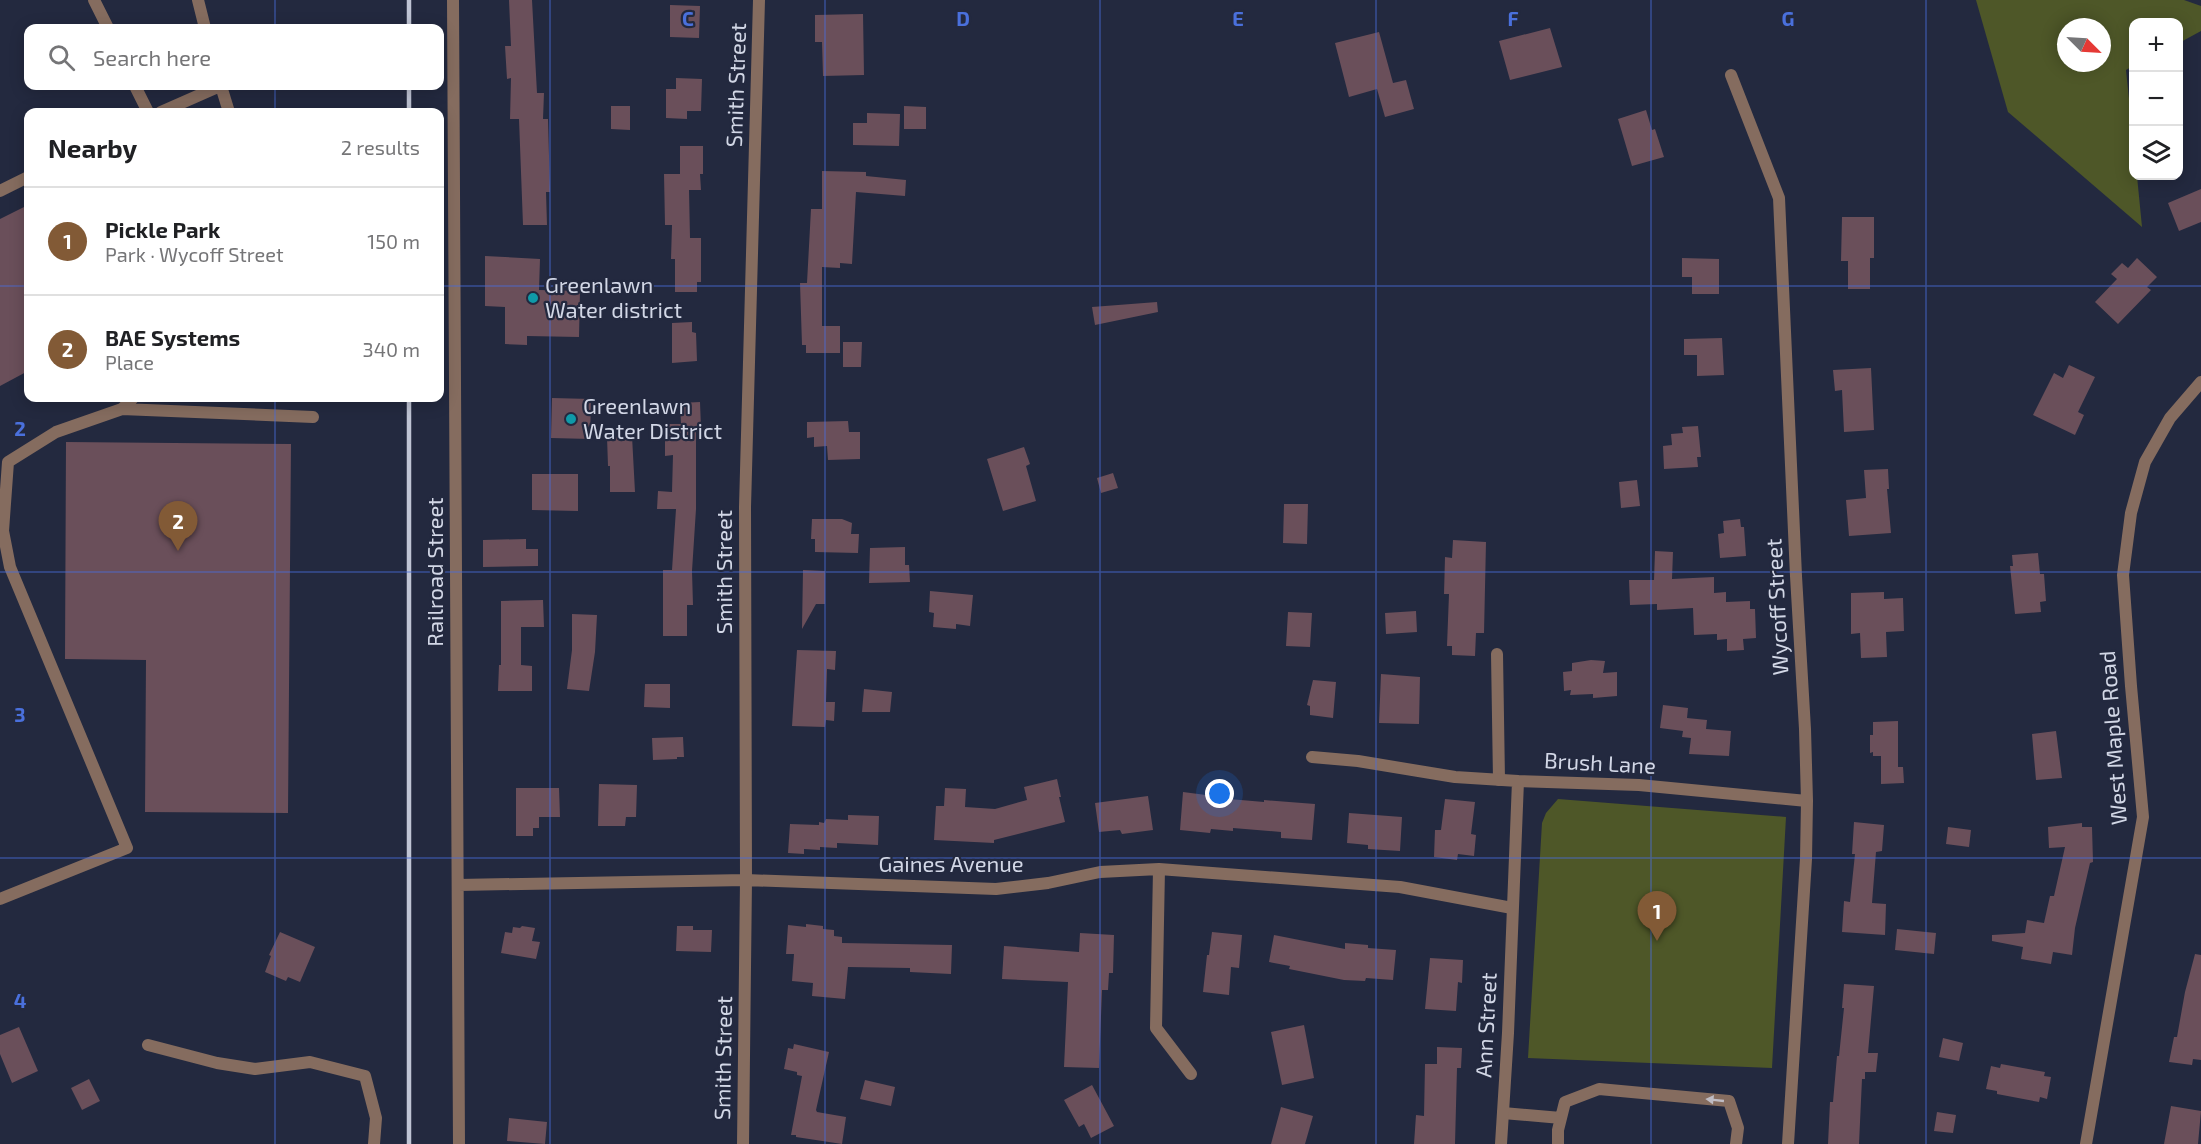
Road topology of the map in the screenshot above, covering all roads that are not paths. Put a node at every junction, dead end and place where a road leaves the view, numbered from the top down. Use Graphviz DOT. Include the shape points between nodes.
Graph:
graph roads {
  1 [pos="94,0"];
  2 [pos="198,0"];
  3 [pos="453,0"];
  4 [pos="759,0"];
  5 [pos="106,24"];
  6 [pos="205,24"];
  7 [pos="1731,75"];
  8 [pos="137,90"];
  9 [pos="211,90"];
  10 [pos="221,90"];
  11 [pos="146,108"];
  12 [pos="170,108"];
  13 [pos="228,108"];
  14 [pos="24,179"];
  15 [pos="0,191"];
  16 [pos="2201,382"];
  17 [pos="129,402"];
  18 [pos="122,409"];
  19 [pos="313,417"];
  20 [pos="4,464"];
  21 [pos="5,568"];
  22 [pos="1497,654"];
  23 [pos="1312,757"];
  24 [pos="1499,780"];
  25 [pos="1518,781"];
  26 [pos="1806,801"];
  27 [pos="1159,869"];
  28 [pos="746,880"];
  29 [pos="458,885"];
  30 [pos="0,898"];
  31 [pos="1512,908"];
  32 [pos="148,1044"];
  33 [pos="1191,1074"];
  34 [pos="1503,1113"];
  35 [pos="1561,1118"];
  36 [pos="375,1144"];
  37 [pos="459,1144"];
  38 [pos="742,1144"];
  39 [pos="1501,1144"];
  40 [pos="1558,1144"];
  41 [pos="1736,1144"];
  42 [pos="1788,1144"];
  43 [pos="2086,1144"];
  1 -- 5 [label="street"];
  2 -- 6 [label="street"];
  3 -- 29 [label="street, Railroad Street"];
  4 -- 28 [label="street, Smith Street" via="745,507"];
  7 -- 26 [label="street, Wycoff Street" via="1779,198"];
  8 -- 11 [label="street"];
  9 -- 12 [label="street"];
  10 -- 13 [label="street"];
  14 -- 15 [label="street"];
  16 -- 43 [label="street, West Maple Road" via="2170,418 2145,462 2131,513 2123,575 2143,817"];
  17 -- 18 [label="street"];
  18 -- 19 [label="street"];
  18 -- 20 [label="street" via="56,432"];
  20 -- 21 [label="street"];
  21 -- 30 [label="street" via="127,848"];
  22 -- 24 [label="street"];
  23 -- 24 [label="street"];
  24 -- 25 [label="street"];
  25 -- 26 [label="street, Brush Lane" via="1639,785"];
  25 -- 31 [label="street, Brush Lane"];
  26 -- 42 [label="street, Wycoff Street" via="1806,860"];
  27 -- 28 [label="street, Gaines Avenue" via="1100,872 996,889"];
  27 -- 31 [label="street, Gaines Avenue" via="1400,887"];
  27 -- 33 [label="street" via="1156,1028"];
  28 -- 29 [label="street, Gaines Avenue"];
  28 -- 38 [label="street, Smith Street"];
  29 -- 37 [label="street, Railroad Street"];
  31 -- 34 [label="street, Ann Street"];
  32 -- 36 [label="street" via="255,1069 310,1062 365,1076 376,1118"];
  34 -- 35 [label="street"];
  34 -- 39 [label="street, Ann Street"];
  35 -- 40 [label="street"];
  41 -- 35 [label="street, one-way" via="1738,1128 1729,1101 1599,1089 1565,1102"];
}
